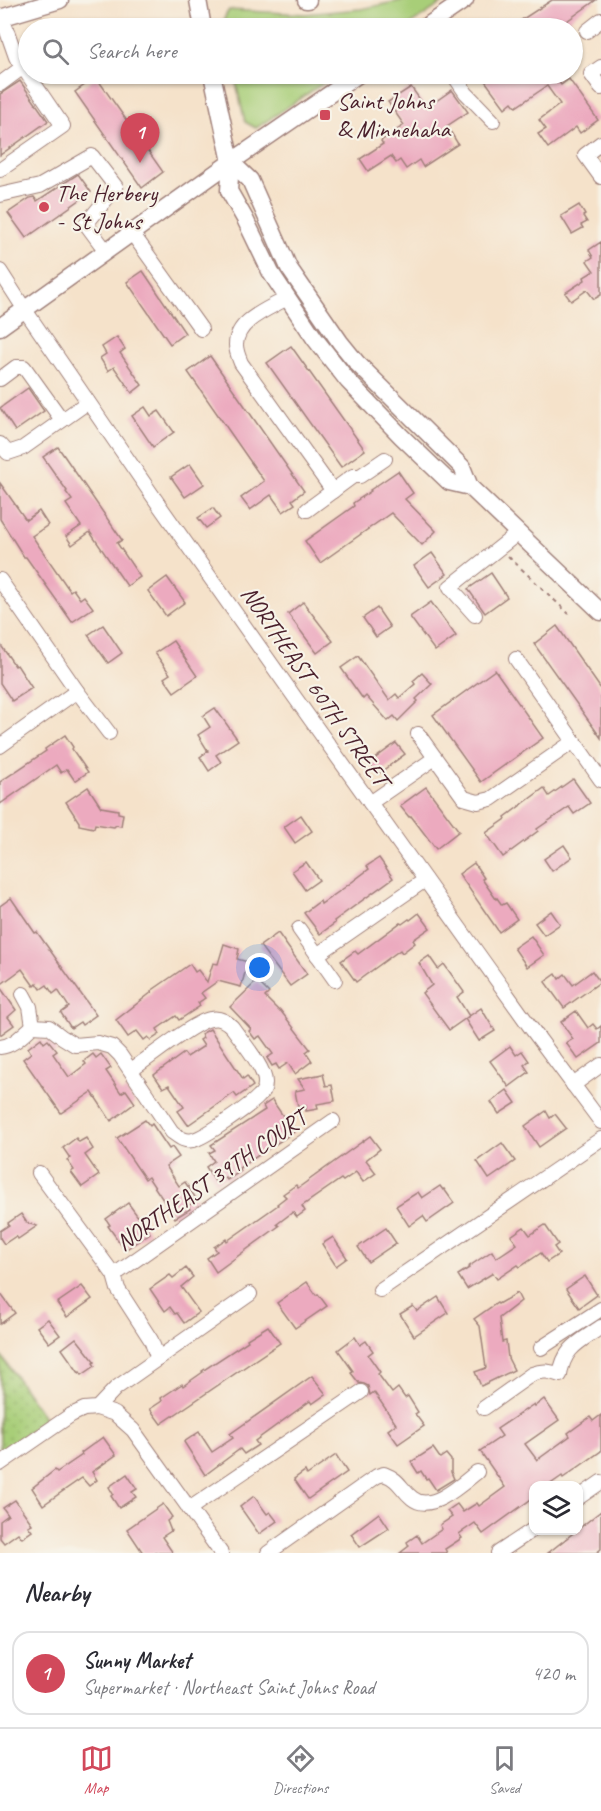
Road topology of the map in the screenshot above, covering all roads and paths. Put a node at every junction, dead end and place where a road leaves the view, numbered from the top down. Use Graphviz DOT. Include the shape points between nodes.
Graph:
graph roads {
  1 [pos="60,0"];
  2 [pos="198,0"];
  3 [pos="465,0"];
  4 [pos="1,18"];
  5 [pos="201,18"];
  6 [pos="439,18"];
  7 [pos="601,20"];
  8 [pos="587,31"];
  9 [pos="6,48"];
  10 [pos="18,60"];
  11 [pos="601,68"];
  12 [pos="18,71"];
  13 [pos="0,84"];
  14 [pos="34,84"];
  15 [pos="214,84"];
  16 [pos="344,84"];
  17 [pos="460,84"];
  18 [pos="601,88"];
  19 [pos="493,121"];
  20 [pos="601,143"];
  21 [pos="231,162"];
  22 [pos="0,170"];
  23 [pos="601,177"];
  24 [pos="0,195"];
  25 [pos="132,233"];
  26 [pos="106,251"];
  27 [pos="0,271"];
  28 [pos="287,298"];
  29 [pos="24,310"];
  30 [pos="0,327"];
  31 [pos="201,329"];
  32 [pos="0,380"];
  33 [pos="88,402"];
  34 [pos="62,420"];
  35 [pos="0,444"];
  36 [pos="385,459"];
  37 [pos="470,487"];
  38 [pos="333,491"];
  39 [pos="307,510"];
  40 [pos="518,532"];
  41 [pos="507,555"];
  42 [pos="0,580"];
  43 [pos="601,612"];
  44 [pos="569,614"];
  45 [pos="475,615"];
  46 [pos="516,659"];
  47 [pos="77,691"];
  48 [pos="109,733"];
  49 [pos="418,734"];
  50 [pos="573,741"];
  51 [pos="0,746"];
  52 [pos="435,758"];
  53 [pos="601,780"];
  54 [pos="370,803"];
  55 [pos="425,880"];
  56 [pos="299,928"];
  57 [pos="317,955"];
  58 [pos="335,981"];
  59 [pos="23,994"];
  60 [pos="33,1026"];
  61 [pos="0,1047"];
  62 [pos="601,1065"];
  63 [pos="131,1071"];
  64 [pos="573,1085"];
  65 [pos="333,1121"];
  66 [pos="601,1122"];
  67 [pos="601,1139"];
  68 [pos="39,1173"];
  69 [pos="114,1275"];
  70 [pos="380,1290"];
  71 [pos="250,1294"];
  72 [pos="601,1309"];
  73 [pos="601,1327"];
  74 [pos="541,1348"];
  75 [pos="158,1359"];
  76 [pos="361,1392"];
  77 [pos="97,1408"];
  78 [pos="484,1408"];
  79 [pos="0,1464"];
  80 [pos="477,1472"];
  81 [pos="601,1482"];
  82 [pos="583,1495"];
  83 [pos="189,1509"];
  84 [pos="529,1532"];
  85 [pos="221,1553"];
  86 [pos="268,1553"];
  87 [pos="498,1553"];
  1 -- 4 [label="main road"];
  2 -- 5 [label="main road"];
  3 -- 6 [label="main road"];
  4 -- 9 [label="street"];
  7 -- 8 [label="street"];
  9 -- 10 [label="street"];
  11 -- 18 [label="street" via="591,74"];
  12 -- 13 [label="street"];
  14 -- 22 [label="street" via="63,126"];
  15 -- 21 [label="main road"];
  16 -- 21 [label="main road"];
  17 -- 19 [label="street"];
  20 -- 23 [label="street" via="585,154"];
  21 -- 25 [label="main road"];
  21 -- 28 [label="main road" via="229,191"];
  21 -- 37 [label="main road" via="250,180 290,268 340,342 462,467"];
  24 -- 26 [label="street" via="40,186 92,156 116,187 86,224"];
  25 -- 26 [label="main road"];
  25 -- 31 [label="street"];
  26 -- 29 [label="main road"];
  27 -- 29 [label="street, NORTHEAST 60TH STREET"];
  28 -- 37 [label="main road" via="348,381 401,436 449,482"];
  28 -- 38 [label="street" via="244,324 237,334 236,346 241,363"];
  29 -- 30 [label="main road"];
  29 -- 33 [label="street, NORTHEAST 60TH STREET"];
  32 -- 34 [label="street" via="24,367"];
  33 -- 34 [label="street"];
  33 -- 54 [label="street, NORTHEAST 60TH STREET"];
  34 -- 35 [label="street" via="23,448 8,453"];
  36 -- 38 [label="street"];
  37 -- 40 [label="main road"];
  38 -- 39 [label="street"];
  40 -- 43 [label="main road"];
  40 -- 45 [label="street" via="450,587"];
  41 -- 44 [label="path"];
  42 -- 47 [label="street"];
  46 -- 50 [label="street"];
  47 -- 48 [label="street"];
  47 -- 51 [label="street"];
  49 -- 52 [label="street"];
  50 -- 52 [label="street" via="491,800 478,802 464,798"];
  50 -- 53 [label="street"];
  52 -- 54 [label="street"];
  54 -- 55 [label="street, NORTHEAST 60TH STREET"];
  55 -- 57 [label="street"];
  55 -- 64 [label="street, NORTHEAST 60TH STREET"];
  56 -- 57 [label="street"];
  57 -- 58 [label="street"];
  59 -- 60 [label="street"];
  60 -- 61 [label="street" via="12,1044"];
  60 -- 63 [label="street" via="49,1027 75,1045 108,1045"];
  62 -- 64 [label="street"];
  63 -- 63 [label="street" via="172,1132 187,1141 200,1138 254,1100 265,1084 262,1071 232,1028 217,1018 200,1022"];
  64 -- 66 [label="street, NORTHEAST 60TH STREET"];
  65 -- 69 [label="street, NORTHEAST 39TH COURT"];
  67 -- 70 [label="street"];
  68 -- 69 [label="street"];
  69 -- 75 [label="street"];
  71 -- 75 [label="street"];
  72 -- 74 [label="street"];
  73 -- 78 [label="street" via="566,1353 560,1375 550,1371 532,1374"];
  75 -- 77 [label="street" via="116,1388"];
  76 -- 83 [label="street"];
  77 -- 79 [label="street" via="71,1415"];
  77 -- 83 [label="street" via="115,1414 133,1430"];
  80 -- 86 [label="street" via="441,1499 424,1503 412,1498 394,1478 377,1476"];
  81 -- 82 [label="street"];
  83 -- 85 [label="street"];
  84 -- 87 [label="street"];
}
